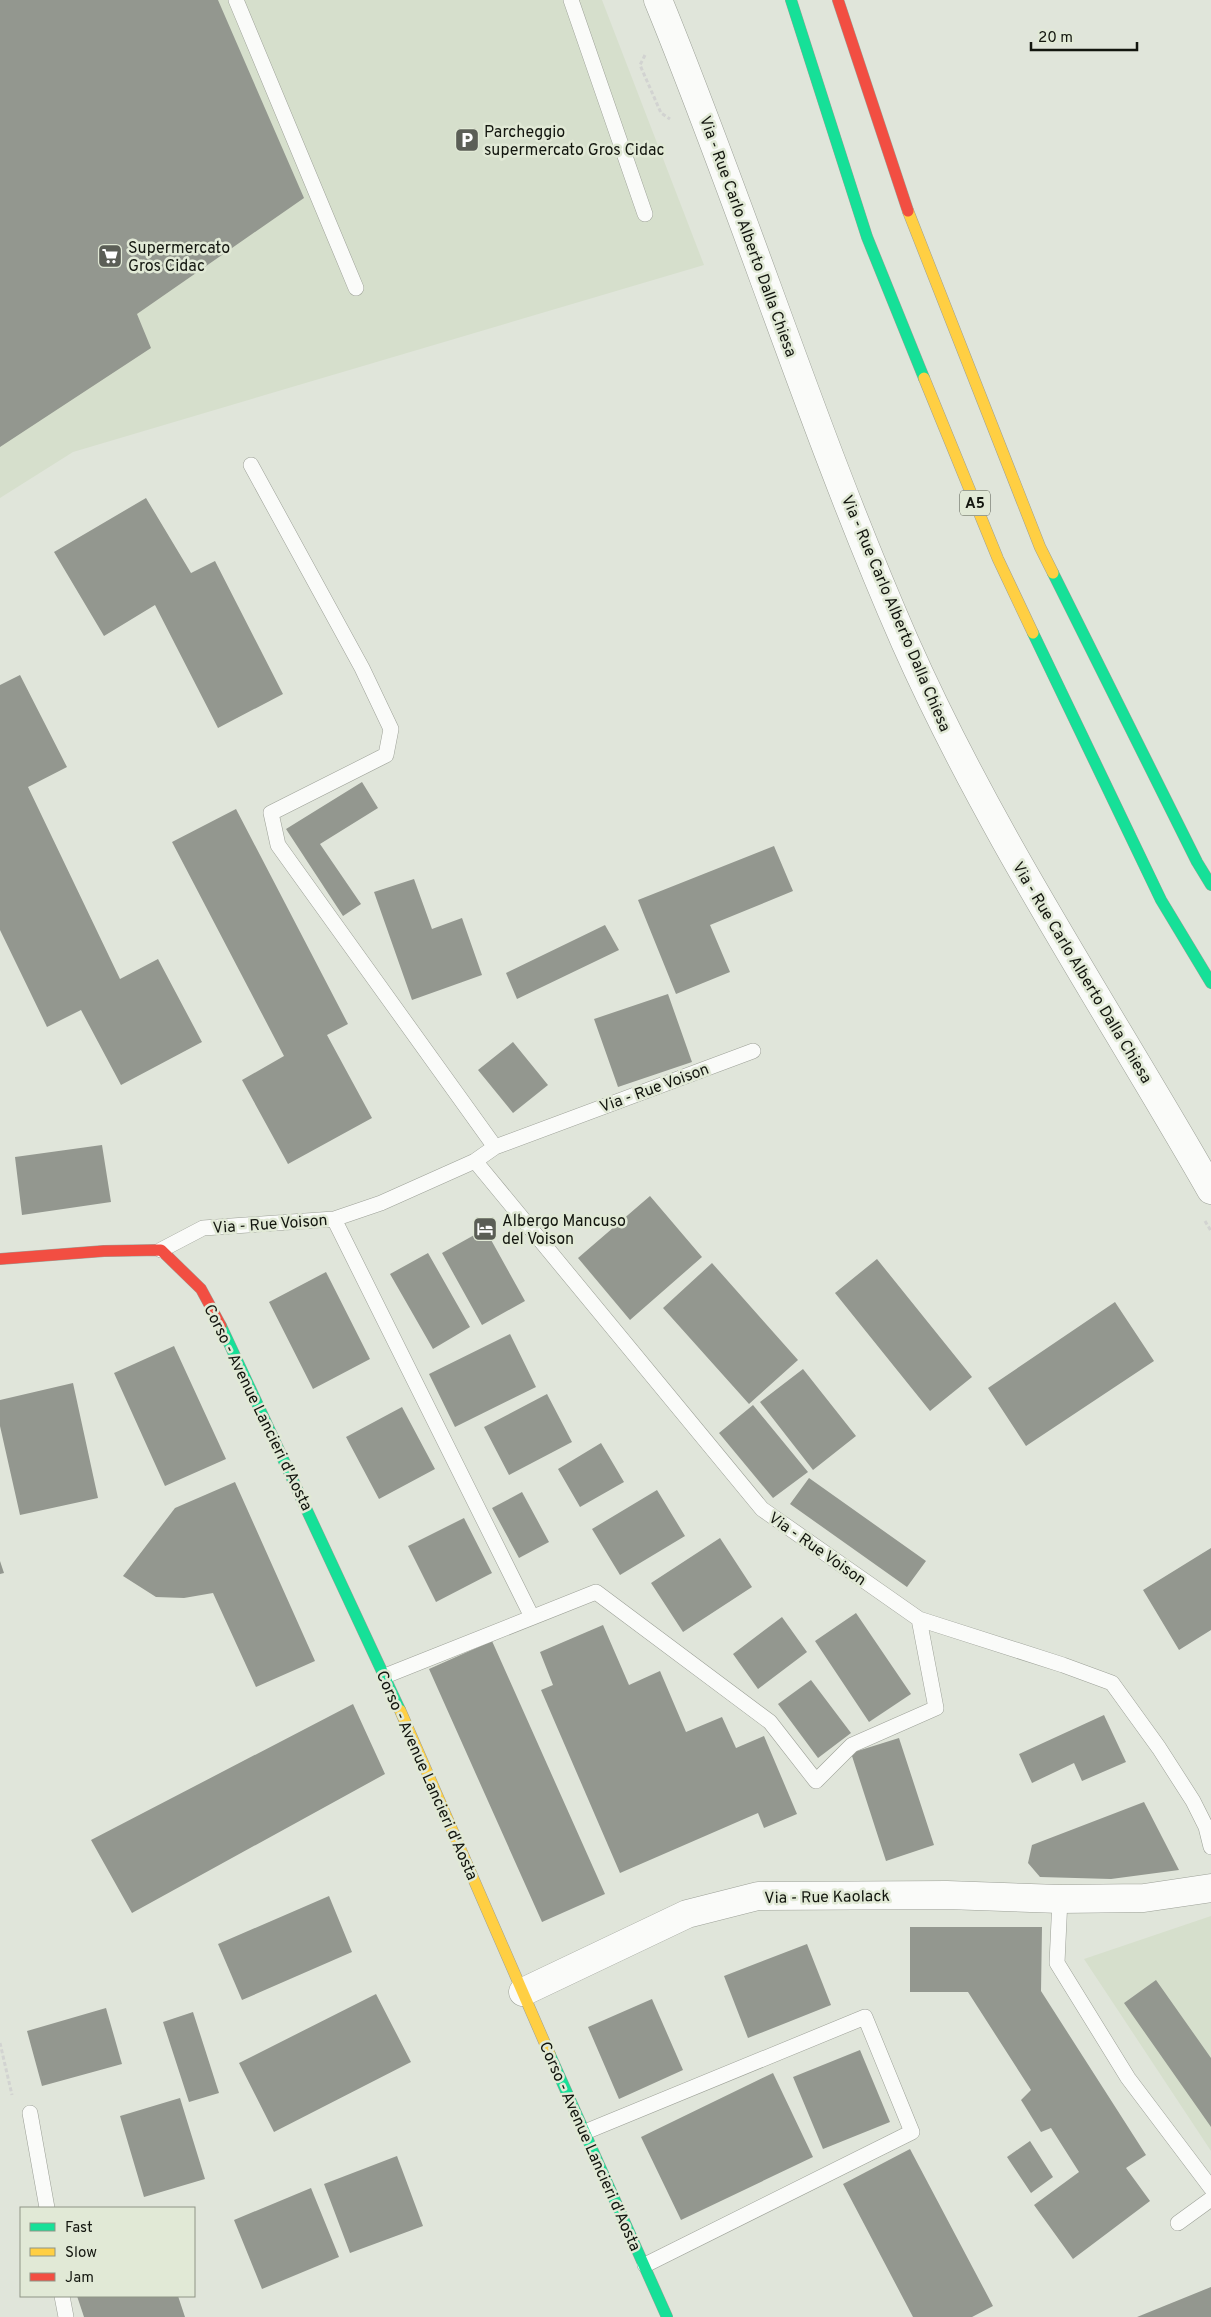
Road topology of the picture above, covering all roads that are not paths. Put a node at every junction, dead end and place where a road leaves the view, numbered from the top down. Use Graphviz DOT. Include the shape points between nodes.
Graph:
graph roads {
  1 [pos="236,0"];
  2 [pos="571,0"];
  3 [pos="658,0"];
  4 [pos="791,0"];
  5 [pos="838,0"];
  6 [pos="645,214"];
  7 [pos="356,288"];
  8 [pos="251,466"];
  9 [pos="1211,885"];
  10 [pos="1211,983"];
  11 [pos="753,1051"];
  12 [pos="495,1147"];
  13 [pos="474,1161"];
  14 [pos="1211,1190"];
  15 [pos="334,1219"];
  16 [pos="161,1250"];
  17 [pos="0,1259"];
  18 [pos="532,1617"];
  19 [pos="919,1619"];
  20 [pos="385,1676"];
  21 [pos="1211,1847"];
  22 [pos="1211,1888"];
  23 [pos="1060,1899"];
  24 [pos="523,1992"];
  25 [pos="30,2113"];
  26 [pos="585,2132"];
  27 [pos="1211,2188"];
  28 [pos="1211,2199"];
  29 [pos="47,2207"];
  30 [pos="1178,2223"];
  31 [pos="645,2265"];
  32 [pos="62,2297"];
  33 [pos="66,2317"];
  34 [pos="667,2317"];
  1 -- 7 [label="lane"];
  2 -- 6 [label="lane"];
  3 -- 14 [label="street, Via - Rue Carlo Alberto Dalla Chiesa" via="839,479 906,642 965,768 1048,917"];
  4 -- 10 [label="main road, A5" via="867,237 998,559 1161,900"];
  5 -- 9 [label="main road" via="908,210 1040,547"];
  8 -- 12 [label="lane" via="362,668 391,729 386,755 271,812 278,845"];
  11 -- 12 [label="lane, Via - Rue Voison"];
  12 -- 13 [label="lane, Via - Rue Voison"];
  13 -- 15 [label="lane, Via - Rue Voison" via="381,1203"];
  13 -- 19 [label="lane, Via - Rue Voison" via="762,1509"];
  15 -- 16 [label="lane, Via - Rue Voison" via="203,1228"];
  15 -- 18 [label="lane"];
  16 -- 17 [label="main road, Via - Rue Voison"];
  16 -- 20 [label="main road, Corso - Avenue Lancieri d'Aosta" via="201,1289 229,1339"];
  18 -- 19 [label="lane" via="596,1592 770,1722 816,1781 852,1745 936,1708"];
  18 -- 20 [label="lane"];
  19 -- 21 [label="lane, Via - Rue Voison" via="1112,1684 1159,1748 1192,1802 1206,1827"];
  20 -- 24 [label="main road, Corso - Avenue Lancieri d'Aosta"];
  22 -- 23 [label="street, Via - Rue Kaolack" via="1144,1898"];
  23 -- 24 [label="street, Via - Rue Kaolack" via="938,1895 758,1896 687,1914"];
  23 -- 27 [label="lane" via="1057,1963 1128,2078"];
  24 -- 26 [label="main road, Corso - Avenue Lancieri d'Aosta"];
  25 -- 29 [label="lane"];
  26 -- 31 [label="main road, Corso - Avenue Lancieri d'Aosta"];
  26 -- 31 [label="lane" via="865,2017 912,2132"];
  28 -- 30 [label="lane"];
  31 -- 34 [label="main road, Corso - Avenue Lancieri d'Aosta"];
  32 -- 33 [label="lane"];
}
